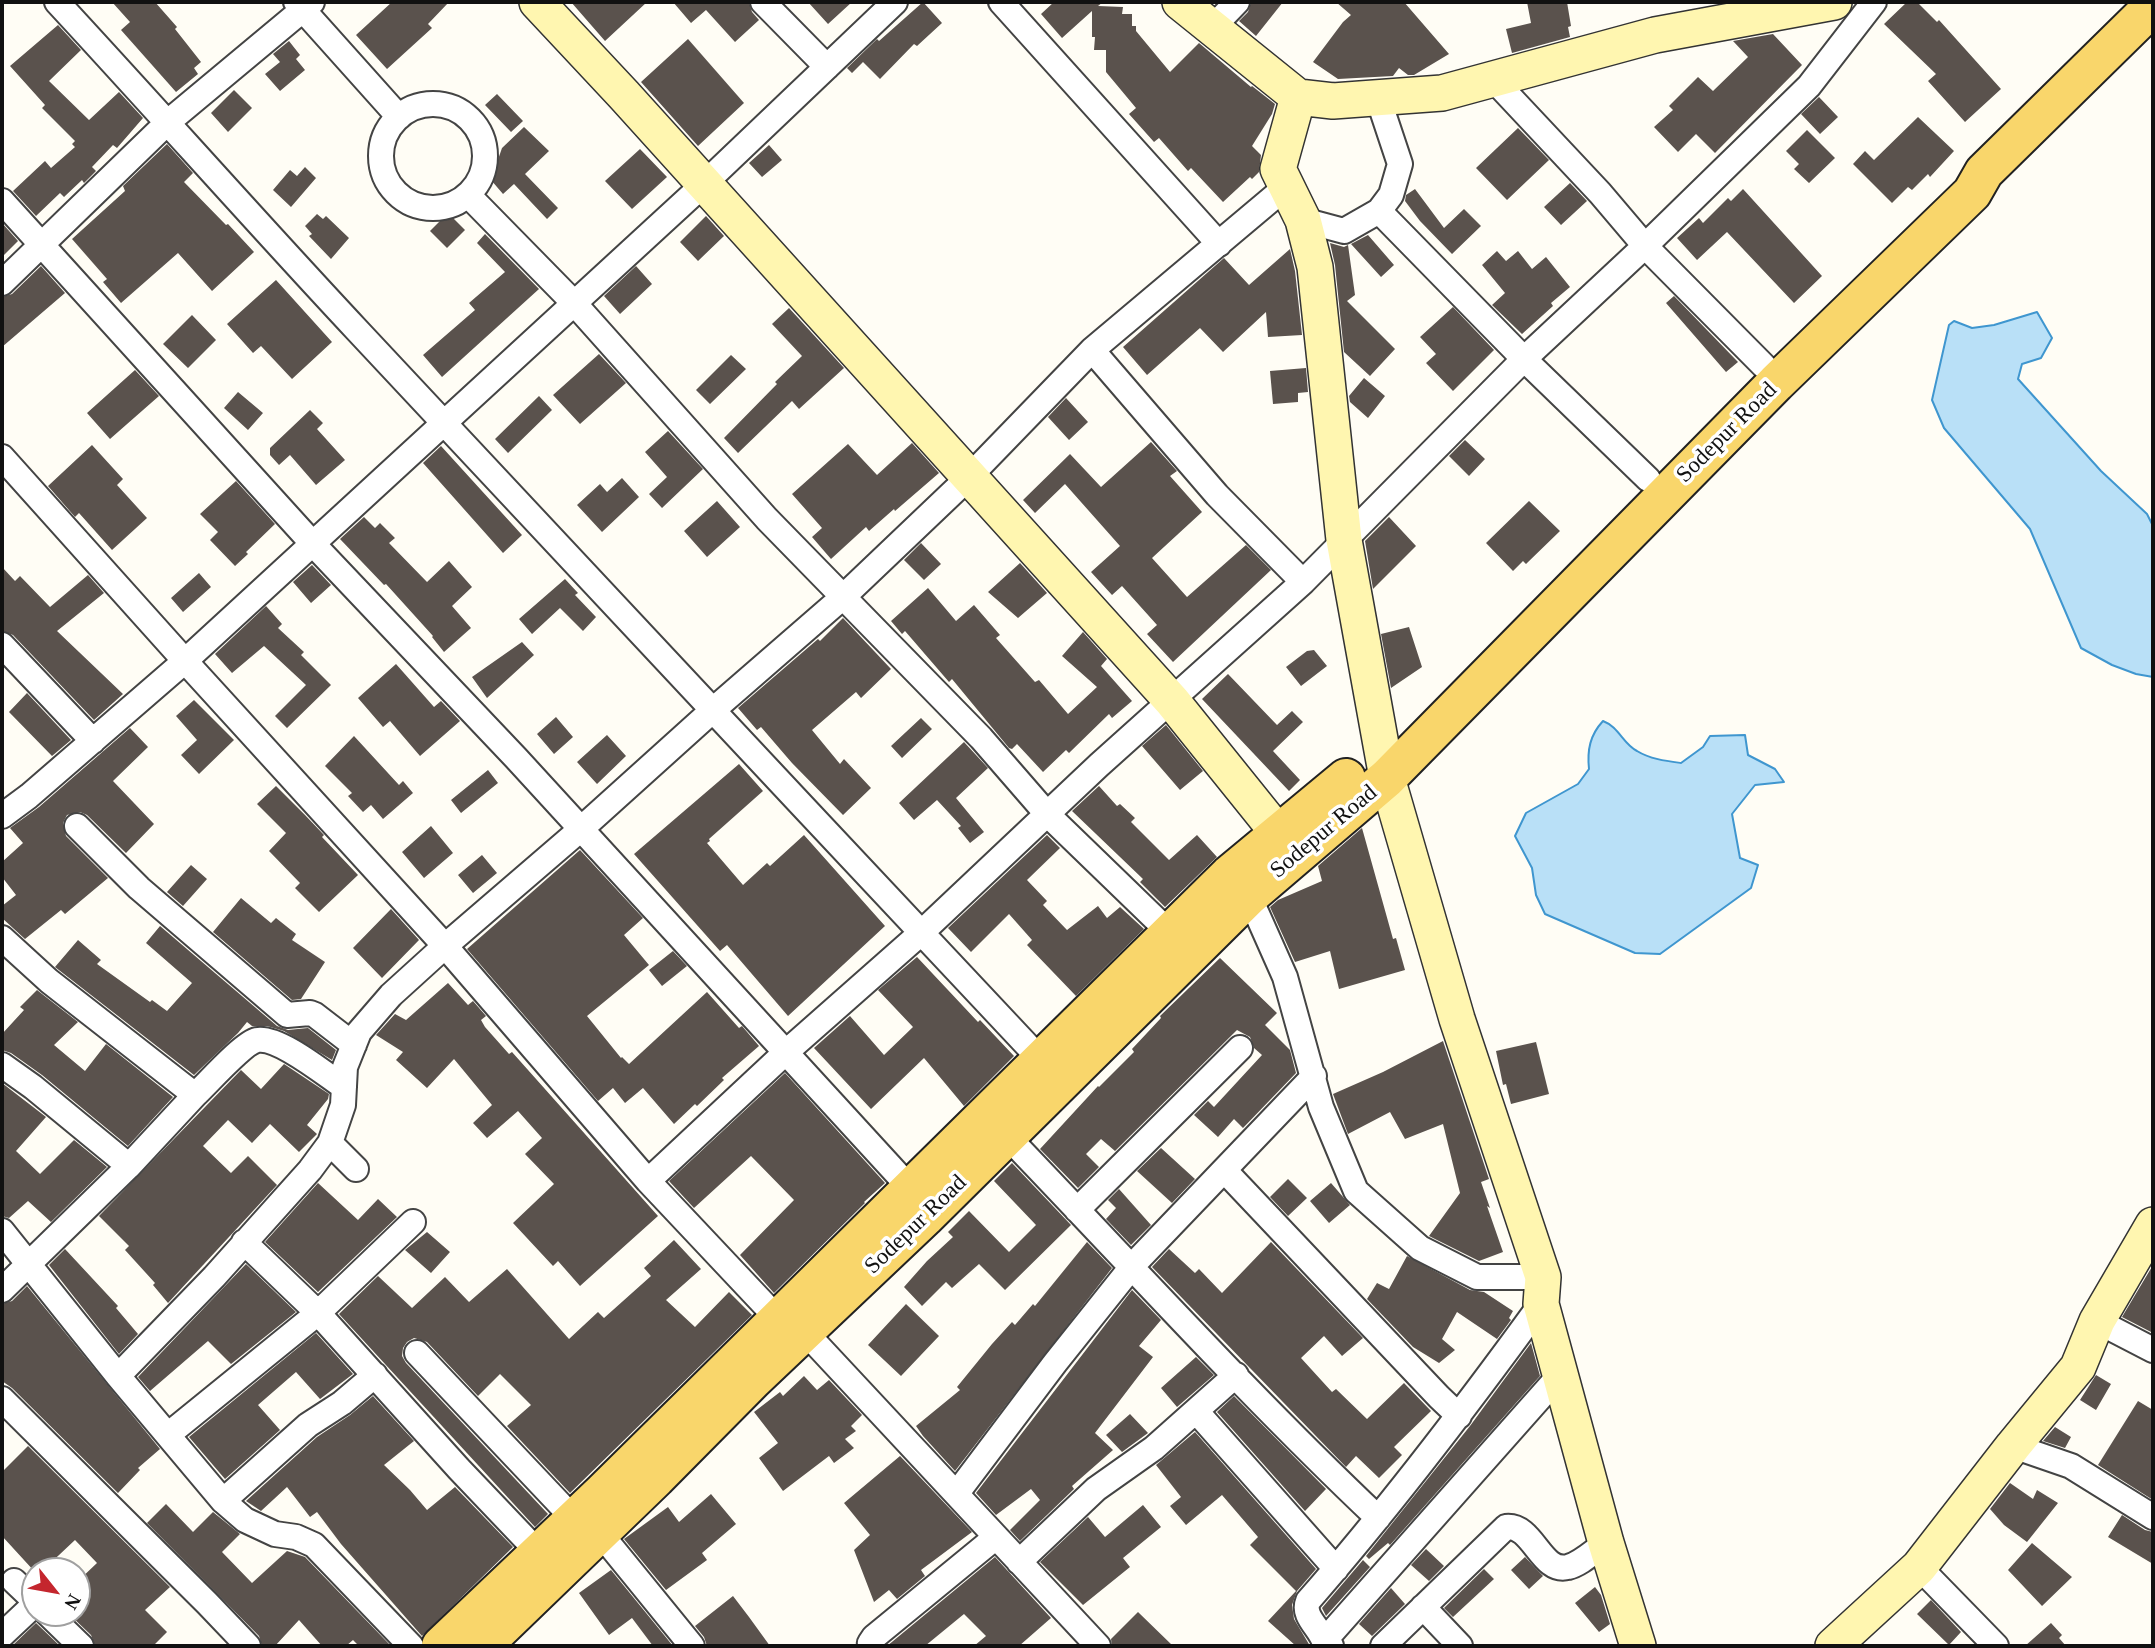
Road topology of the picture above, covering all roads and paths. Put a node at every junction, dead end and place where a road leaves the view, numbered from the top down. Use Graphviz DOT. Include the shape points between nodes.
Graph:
graph roads {
  1 [pos="57,2"];
  2 [pos="537,2"];
  3 [pos="763,2"];
  4 [pos="895,2"];
  5 [pos="1001,2"];
  6 [pos="1180,2"];
  7 [pos="1237,2"];
  8 [pos="1835,2"];
  9 [pos="1874,2"];
  10 [pos="304,4"];
  11 [pos="2153,6"];
  12 [pos="1212,28"];
  13 [pos="827,67"];
  14 [pos="1493,79"];
  15 [pos="1298,97"];
  16 [pos="1378,98"];
  17 [pos="399,117"];
  18 [pos="168,122"];
  19 [pos="1984,172"];
  20 [pos="704,184"];
  21 [pos="1287,186"];
  22 [pos="468,195"];
  23 [pos="2,201"];
  24 [pos="1378,211"];
  25 [pos="1303,220"];
  26 [pos="1219,244"];
  27 [pos="40,245"];
  28 [pos="1646,246"];
  29 [pos="2,283"];
  30 [pos="573,303"];
  31 [pos="1092,350"];
  32 [pos="1524,359"];
  33 [pos="1764,366"];
  34 [pos="445,422"];
  35 [pos="2,457"];
  36 [pos="968,478"];
  37 [pos="1648,479"];
  38 [pos="1344,540"];
  39 [pos="313,544"];
  40 [pos="1303,582"];
  41 [pos="843,597"];
  42 [pos="2,645"];
  43 [pos="185,661"];
  44 [pos="1172,701"];
  45 [pos="713,710"];
  46 [pos="93,741"];
  47 [pos="1385,763"];
  48 [pos="2,814"];
  49 [pos="1047,814"];
  50 [pos="77,826"];
  51 [pos="581,829"];
  52 [pos="1279,834"];
  53 [pos="1249,896"];
  54 [pos="921,933"];
  55 [pos="1170,933"];
  56 [pos="2,938"];
  57 [pos="445,946"];
  58 [pos="354,1045"];
  59 [pos="1240,1048"];
  60 [pos="785,1053"];
  61 [pos="1041,1060"];
  62 [pos="2,1065"];
  63 [pos="1314,1076"];
  64 [pos="344,1087"];
  65 [pos="195,1095"];
  66 [pos="1007,1136"];
  67 [pos="330,1143"];
  68 [pos="129,1166"];
  69 [pos="356,1169"];
  70 [pos="1224,1171"];
  71 [pos="648,1181"];
  72 [pos="911,1188"];
  73 [pos="1077,1210"];
  74 [pos="413,1222"];
  75 [pos="2153,1225"];
  76 [pos="2,1231"];
  77 [pos="244,1242"];
  78 [pos="29,1265"];
  79 [pos="1131,1268"];
  80 [pos="2,1290"];
  81 [pos="1542,1291"];
  82 [pos="318,1313"];
  83 [pos="2097,1321"];
  84 [pos="792,1325"];
  85 [pos="2153,1350"];
  86 [pos="417,1353"];
  87 [pos="375,1375"];
  88 [pos="1236,1375"];
  89 [pos="1560,1375"];
  90 [pos="118,1376"];
  91 [pos="2,1399"];
  92 [pos="1196,1411"];
  93 [pos="1459,1416"];
  94 [pos="169,1434"];
  95 [pos="2013,1446"];
  96 [pos="957,1493"];
  97 [pos="223,1501"];
  98 [pos="2153,1517"];
  99 [pos="1378,1518"];
  100 [pos="587,1526"];
  101 [pos="996,1536"];
  102 [pos="1606,1543"];
  103 [pos="539,1553"];
  104 [pos="1020,1562"];
  105 [pos="1919,1567"];
  106 [pos="1336,1569"];
  107 [pos="14,1581"];
  108 [pos="21,1588"];
  109 [pos="1423,1607"];
  110 [pos="21,1617"];
  111 [pos="61,1627"];
  112 [pos="2,1635"];
  113 [pos="1327,1644"];
  114 [pos="81,1646"];
  115 [pos="248,1646"];
  116 [pos="411,1646"];
  117 [pos="441,1646"];
  118 [pos="482,1646"];
  119 [pos="692,1646"];
  120 [pos="872,1646"];
  121 [pos="1098,1646"];
  122 [pos="1383,1646"];
  123 [pos="1460,1646"];
  124 [pos="1638,1646"];
  125 [pos="1833,1646"];
  126 [pos="1996,1646"];
  1 -- 18 [label="street"];
  2 -- 20 [label="street"];
  3 -- 13 [label="street"];
  4 -- 13 [label="street"];
  5 -- 26 [label="street"];
  6 -- 12 [label="street"];
  7 -- 12 [label="street"];
  8 -- 14 [label="street" via="1655,35"];
  9 -- 28 [label="street" via="1809,86"];
  10 -- 17 [label="street"];
  10 -- 18 [label="street"];
  11 -- 19 [label="main road, Sodepur Road"];
  12 -- 15 [label="street"];
  13 -- 20 [label="street"];
  14 -- 16 [label="street" via="1442,93"];
  14 -- 28 [label="street"];
  15 -- 16 [label="street" via="1333,101"];
  15 -- 21 [label="street" via="1278,169"];
  16 -- 24 [label="street" via="1399,164 1391,195"];
  17 -- 22 [label="street" via="383,141 381,159 393,190 421,207 454,204"];
  17 -- 22 [label="street" via="419,105 437,103 469,117 480,131 485,166"];
  18 -- 27 [label="street"];
  18 -- 34 [label="street"];
  19 -- 33 [label="main road" via="1965,170"];
  19 -- 47 [label="main road, Sodepur Road" via="1972,193"];
  20 -- 30 [label="street"];
  20 -- 36 [label="street"];
  21 -- 25 [label="street"];
  21 -- 26 [label="street"];
  22 -- 30 [label="street"];
  23 -- 27 [label="street"];
  24 -- 25 [label="street" via="1344,231"];
  24 -- 32 [label="street"];
  25 -- 38 [label="street" via="1315,267"];
  26 -- 31 [label="street"];
  27 -- 29 [label="street"];
  27 -- 39 [label="street"];
  28 -- 32 [label="street"];
  28 -- 33 [label="street"];
  30 -- 34 [label="street"];
  30 -- 41 [label="street"];
  31 -- 36 [label="street"];
  31 -- 40 [label="street" via="1217,495"];
  32 -- 37 [label="street"];
  32 -- 38 [label="street"];
  33 -- 37 [label="main road"];
  34 -- 39 [label="street"];
  34 -- 45 [label="street"];
  35 -- 43 [label="street"];
  36 -- 41 [label="street"];
  36 -- 44 [label="street"];
  37 -- 47 [label="main road"];
  38 -- 40 [label="street"];
  38 -- 47 [label="street"];
  39 -- 43 [label="street"];
  39 -- 51 [label="street"];
  40 -- 44 [label="street"];
  41 -- 45 [label="street"];
  41 -- 49 [label="street" via="981,738"];
  42 -- 46 [label="street"];
  43 -- 46 [label="street"];
  43 -- 57 [label="street"];
  44 -- 49 [label="street"];
  44 -- 52 [label="street"];
  45 -- 51 [label="street"];
  45 -- 54 [label="street"];
  46 -- 48 [label="street"];
  47 -- 52 [label="main road"];
  47 -- 53 [label="main road, Sodepur Road"];
  47 -- 81 [label="street" via="1457,1019"];
  49 -- 54 [label="street"];
  49 -- 55 [label="street"];
  50 -- 58 [label="street" via="139,888 287,1015 315,1015"];
  51 -- 57 [label="street"];
  51 -- 60 [label="street"];
  52 -- 55 [label="main road"];
  53 -- 63 [label="street" via="1285,977"];
  53 -- 66 [label="main road, Sodepur Road"];
  54 -- 60 [label="street"];
  54 -- 61 [label="street"];
  55 -- 61 [label="main road"];
  56 -- 65 [label="street" via="49,981"];
  57 -- 58 [label="street" via="391,995 359,1032"];
  57 -- 71 [label="street"];
  58 -- 64 [label="street" via="345,1067"];
  59 -- 73 [label="street"];
  60 -- 71 [label="street"];
  60 -- 72 [label="street"];
  61 -- 72 [label="main road"];
  62 -- 68 [label="street"];
  63 -- 70 [label="street"];
  63 -- 81 [label="street" via="1321,1107 1356,1191 1420,1248 1477,1277"];
  64 -- 65 [label="street" via="287,1049 258,1040"];
  64 -- 67 [label="street"];
  65 -- 68 [label="street"];
  66 -- 73 [label="street"];
  66 -- 84 [label="main road, Sodepur Road"];
  67 -- 69 [label="street"];
  67 -- 77 [label="street"];
  68 -- 78 [label="street"];
  70 -- 79 [label="street"];
  70 -- 93 [label="street"];
  71 -- 84 [label="street"];
  72 -- 84 [label="main road"];
  73 -- 79 [label="street"];
  74 -- 82 [label="street"];
  75 -- 83 [label="street"];
  76 -- 78 [label="street"];
  77 -- 82 [label="street"];
  77 -- 90 [label="street"];
  78 -- 80 [label="street"];
  78 -- 90 [label="street"];
  79 -- 88 [label="street"];
  79 -- 96 [label="street"];
  81 -- 89 [label="street"];
  81 -- 93 [label="street"];
  82 -- 87 [label="street"];
  82 -- 94 [label="street"];
  83 -- 85 [label="street"];
  83 -- 95 [label="street" via="2078,1367"];
  84 -- 96 [label="street"];
  84 -- 100 [label="main road"];
  86 -- 100 [label="street"];
  87 -- 97 [label="street" via="308,1425"];
  87 -- 103 [label="street"];
  88 -- 92 [label="street"];
  88 -- 99 [label="street"];
  89 -- 102 [label="street"];
  89 -- 113 [label="street"];
  90 -- 94 [label="street"];
  91 -- 115 [label="street"];
  92 -- 104 [label="street" via="1096,1489"];
  92 -- 106 [label="street"];
  93 -- 99 [label="street"];
  94 -- 97 [label="street"];
  95 -- 98 [label="street" via="2071,1466"];
  95 -- 105 [label="street"];
  96 -- 101 [label="street"];
  97 -- 116 [label="street" via="245,1520 314,1545"];
  99 -- 106 [label="street"];
  100 -- 103 [label="main road"];
  100 -- 118 [label="main road"];
  100 -- 119 [label="street"];
  101 -- 104 [label="street"];
  101 -- 120 [label="street" via="874,1637"];
  102 -- 109 [label="street" via="1570,1567 1561,1567 1521,1531 1506,1528"];
  102 -- 124 [label="street"];
  103 -- 117 [label="main road"];
  104 -- 121 [label="street"];
  105 -- 125 [label="street"];
  105 -- 126 [label="street"];
  106 -- 113 [label="street" via="1305,1607"];
  107 -- 108 [label="street"];
  109 -- 122 [label="street"];
  109 -- 123 [label="street"];
  110 -- 112 [label="street"];
  111 -- 114 [label="street"];
}
